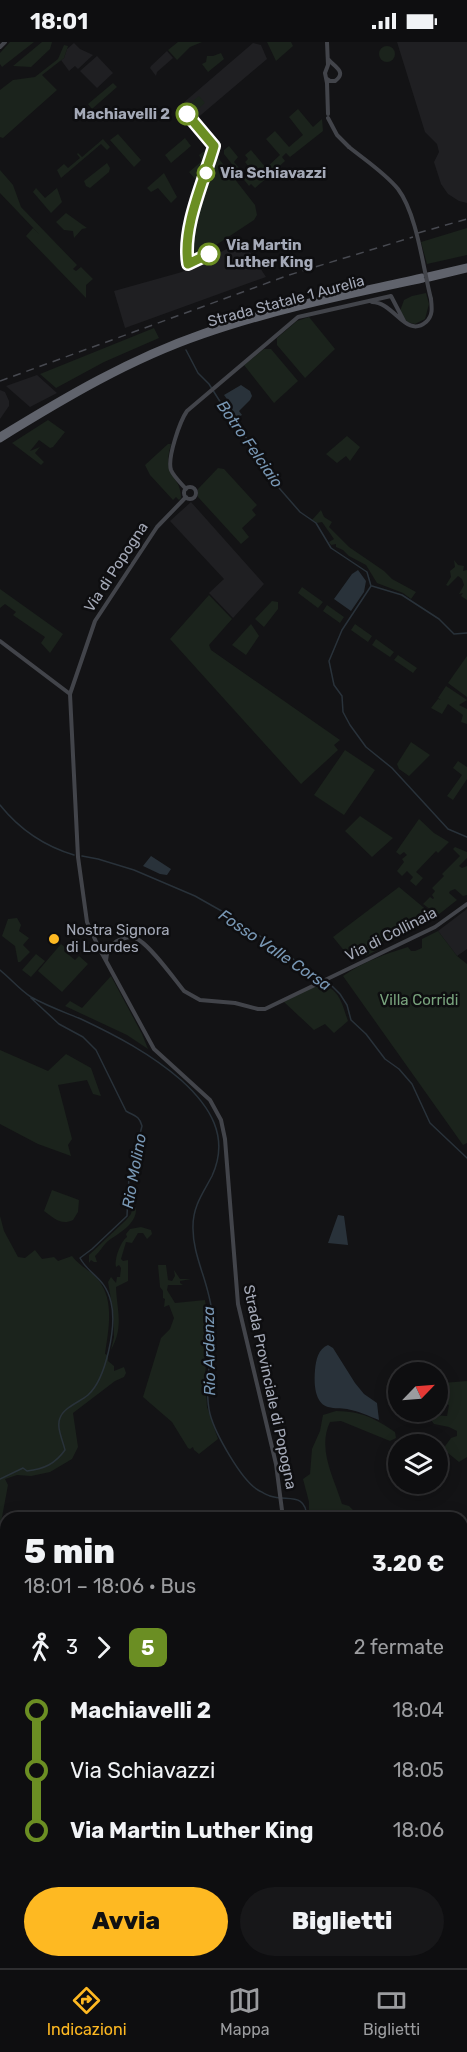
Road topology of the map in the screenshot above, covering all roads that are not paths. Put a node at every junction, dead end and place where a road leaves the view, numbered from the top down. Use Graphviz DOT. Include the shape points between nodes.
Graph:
graph roads {
  1 [pos="5,42"];
  2 [pos="327,42"];
  3 [pos="0,47"];
  4 [pos="328,59"];
  5 [pos="335,66"];
  6 [pos="328,68"];
  7 [pos="326,78"];
  8 [pos="333,82"];
  9 [pos="327,91"];
  10 [pos="467,268"];
  11 [pos="425,277"];
  12 [pos="391,296"];
  13 [pos="366,302"];
  14 [pos="390,308"];
  15 [pos="407,324"];
  16 [pos="0,435"];
  17 [pos="0,440"];
  18 [pos="186,489"];
  19 [pos="186,497"];
  20 [pos="0,641"];
  21 [pos="70,694"];
  22 [pos="467,904"];
  23 [pos="97,944"];
  24 [pos="111,945"];
  25 [pos="103,952"];
  26 [pos="282,1512"];
  1 -- 3 [label="main road"];
  2 -- 4 [label="main road"];
  4 -- 5 [label="main road"];
  4 -- 6 [label="main road"];
  5 -- 6 [label="main road"];
  5 -- 8 [label="main road" via="340,75"];
  6 -- 7 [label="main road"];
  7 -- 8 [label="main road"];
  7 -- 9 [label="main road"];
  8 -- 9 [label="main road"];
  9 -- 15 [label="main road, bridge" via="328,116 338,136 392,183 411,218 431,313 416,326"];
  10 -- 11 [label="highway, Strada Statale 1 Aurelia"];
  11 -- 16 [label="highway, Strada Statale 1 Aurelia" via="278,309 192,335 99,377"];
  11 -- 17 [label="highway, Strada Statale 1 Aurelia" via="292,309 194,339 101,381"];
  12 -- 13 [label="main road"];
  12 -- 14 [label="main road"];
  12 -- 15 [label="main road"];
  13 -- 14 [label="main road" via="380,302"];
  13 -- 18 [label="main road" via="298,317 184,415 171,456 172,471"];
  14 -- 15 [label="main road"];
  18 -- 19 [label="main road"];
  18 -- 19 [label="main road" via="193,488 196,493 192,499"];
  19 -- 21 [label="main road, Via di Popogna" via="159,524 95,621"];
  20 -- 21 [label="main road"];
  21 -- 23 [label="main road" via="81,878 87,922"];
  22 -- 24 [label="main road, Via di Collinaia" via="435,927 274,1005 258,1009 193,997 139,940 127,938"];
  23 -- 24 [label="main road"];
  23 -- 25 [label="main road"];
  24 -- 25 [label="main road"];
  25 -- 26 [label="main road, Strada Provinciale di Popogna" via="158,1054 210,1100 221,1120 238,1304 281,1491"];
}
